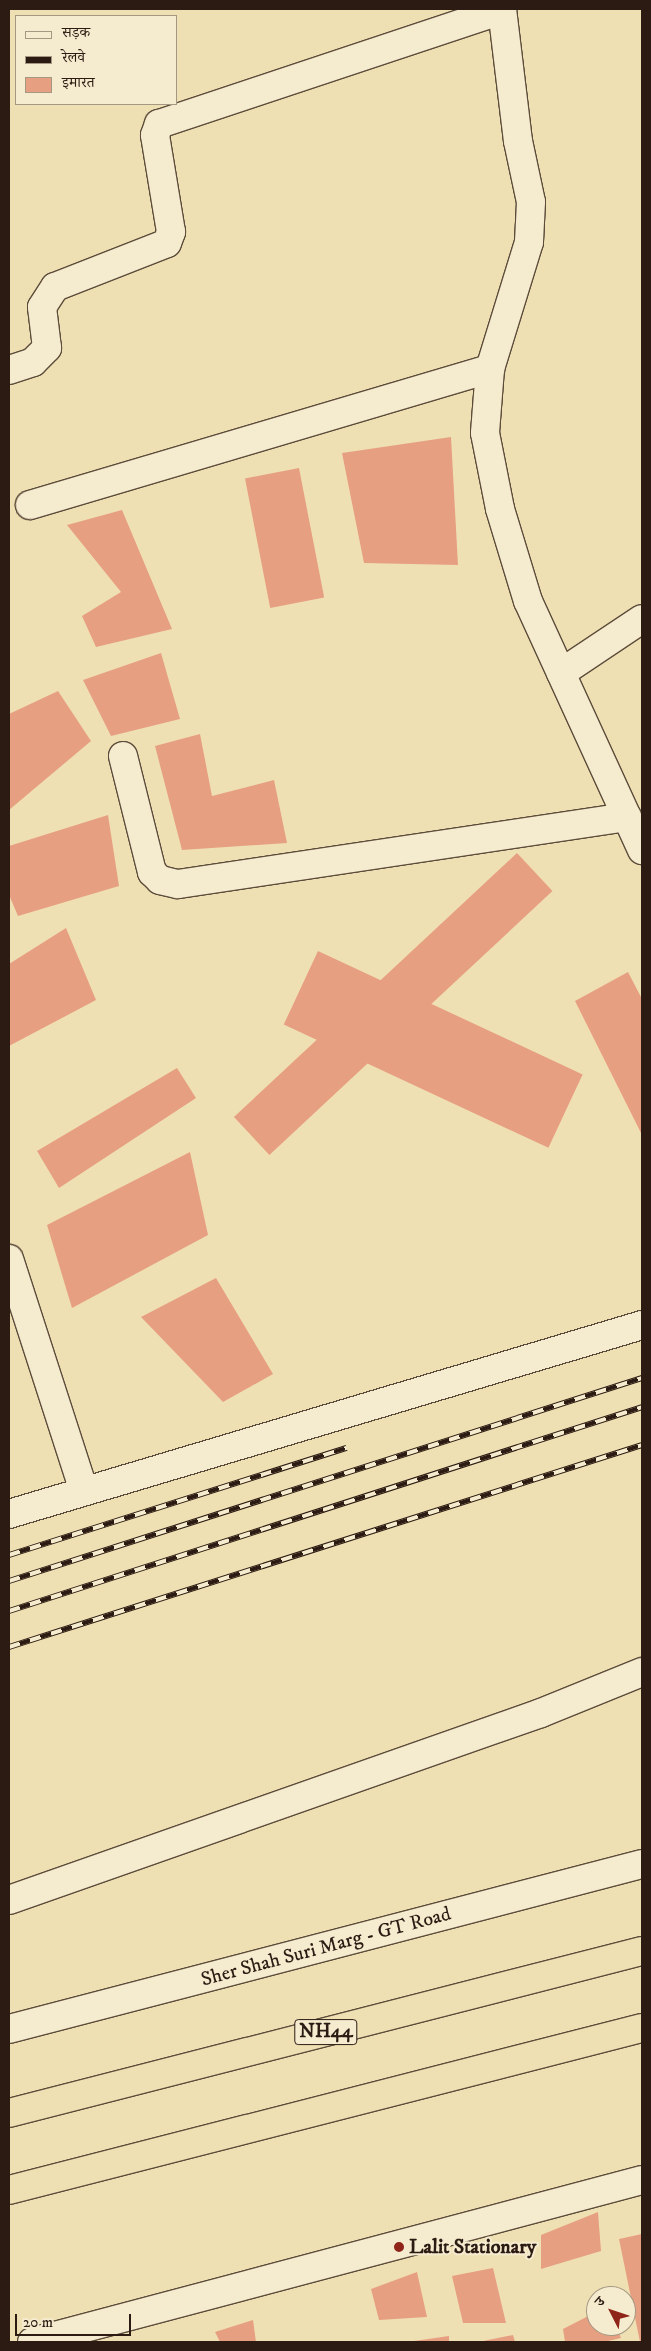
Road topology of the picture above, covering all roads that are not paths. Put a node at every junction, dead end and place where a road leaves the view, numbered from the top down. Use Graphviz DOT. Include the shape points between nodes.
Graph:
graph roads {
  1 [pos="502,9"];
  2 [pos="490,369"];
  3 [pos="9,370"];
  4 [pos="30,505"];
  5 [pos="642,619"];
  6 [pos="561,673"];
  7 [pos="123,756"];
  8 [pos="626,817"];
  9 [pos="642,849"];
  10 [pos="9,1259"];
  11 [pos="642,1324"];
  12 [pos="84,1491"];
  13 [pos="9,1514"];
  14 [pos="642,1672"];
  15 [pos="642,1864"];
  16 [pos="9,1900"];
  17 [pos="642,1951"];
  18 [pos="642,2028"];
  19 [pos="9,2029"];
  20 [pos="9,2113"];
  21 [pos="642,2180"];
  22 [pos="9,2190"];
  23 [pos="32,2342"];
  1 -- 2 [label="street" via="518,141 531,202 529,242"];
  1 -- 3 [label="street" via="159,124 155,136 171,232 167,243 55,286 42,307 47,348 33,362"];
  2 -- 4 [label="street"];
  2 -- 6 [label="street" via="485,433 500,509 528,601"];
  5 -- 6 [label="street"];
  6 -- 8 [label="street"];
  7 -- 8 [label="street" via="152,872 160,880 178,884"];
  8 -- 9 [label="street"];
  10 -- 12 [label="street"];
  11 -- 12 [label="street"];
  12 -- 13 [label="street"];
  14 -- 16 [label="street" via="541,1713"];
  15 -- 19 [label="street, Sher Shah Suri Marg - GT Road"];
  17 -- 20 [label="highway, NH44"];
  18 -- 22 [label="highway"];
  21 -- 23 [label="street"];
}
